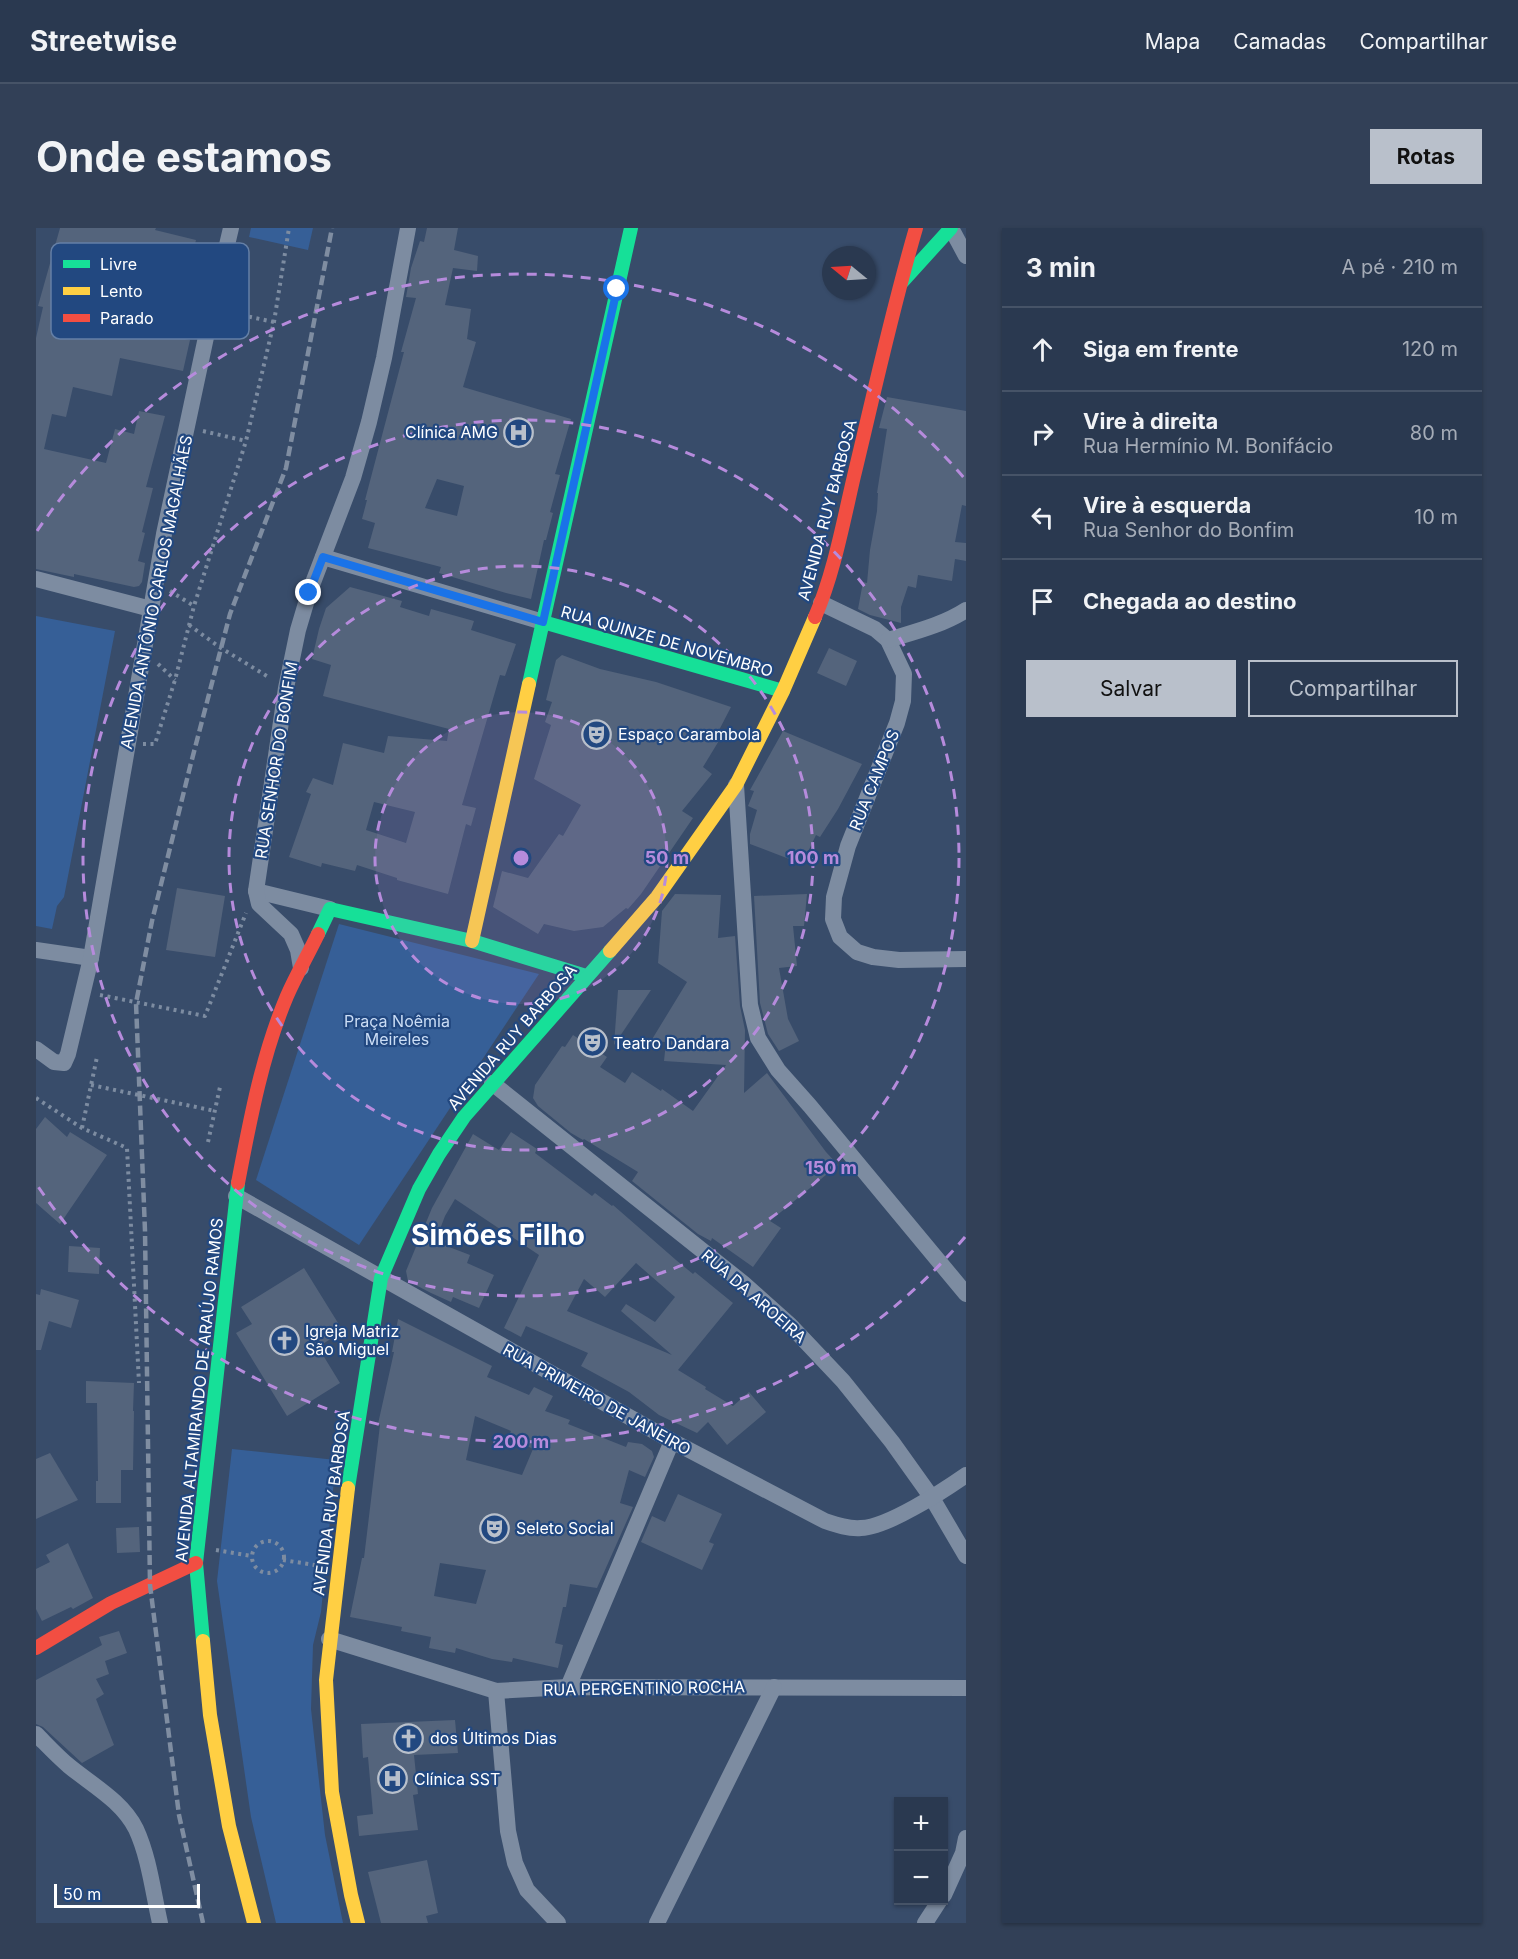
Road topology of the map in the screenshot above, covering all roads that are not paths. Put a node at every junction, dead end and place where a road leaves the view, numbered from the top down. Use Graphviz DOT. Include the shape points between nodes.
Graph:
graph roads {
  1 [pos="231,228"];
  2 [pos="408,228"];
  3 [pos="631,228"];
  4 [pos="916,228"];
  5 [pos="951,228"];
  6 [pos="227,243"];
  7 [pos="966,256"];
  8 [pos="899,286"];
  9 [pos="206,339"];
  10 [pos="323,557"];
  11 [pos="36,579"];
  12 [pos="821,603"];
  13 [pos="151,609"];
  14 [pos="966,610"];
  15 [pos="543,622"];
  16 [pos="888,640"];
  17 [pos="783,691"];
  18 [pos="736,785"];
  19 [pos="256,891"];
  20 [pos="330,909"];
  21 [pos="472,941"];
  22 [pos="36,950"];
  23 [pos="91,958"];
  24 [pos="966,959"];
  25 [pos="301,968"];
  26 [pos="586,976"];
  27 [pos="36,1049"];
  28 [pos="492,1083"];
  29 [pos="236,1196"];
  30 [pos="381,1278"];
  31 [pos="966,1294"];
  32 [pos="672,1441"];
  33 [pos="966,1475"];
  34 [pos="932,1498"];
  35 [pos="966,1556"];
  36 [pos="196,1563"];
  37 [pos="329,1639"];
  38 [pos="36,1648"];
  39 [pos="568,1687"];
  40 [pos="774,1687"];
  41 [pos="966,1688"];
  42 [pos="496,1691"];
  43 [pos="36,1734"];
  44 [pos="966,1838"];
  45 [pos="948,1885"];
  46 [pos="937,1905"];
  47 [pos="160,1923"];
  48 [pos="254,1923"];
  49 [pos="358,1923"];
  50 [pos="558,1923"];
  51 [pos="657,1923"];
  52 [pos="926,1923"];
  1 -- 6 [label="street, AVENIDA ANTÔNIO CARLOS MAGALHÃES"];
  2 -- 10 [label="street, RUA SENHOR DO BONFIM" via="369,422"];
  3 -- 15 [label="main road"];
  4 -- 8 [label="main road, AVENIDA RUY BARBOSA"];
  5 -- 7 [label="street"];
  5 -- 8 [label="main road"];
  8 -- 12 [label="main road, AVENIDA RUY BARBOSA"];
  9 -- 13 [label="street, AVENIDA ANTÔNIO CARLOS MAGALHÃES"];
  10 -- 15 [label="street"];
  10 -- 19 [label="street, RUA SENHOR DO BONFIM" via="298,630 286,688"];
  11 -- 13 [label="street"];
  12 -- 16 [label="street"];
  12 -- 17 [label="main road, AVENIDA RUY BARBOSA"];
  13 -- 23 [label="street, AVENIDA ANTÔNIO CARLOS MAGALHÃES"];
  14 -- 16 [label="street"];
  15 -- 17 [label="main road, RUA QUINZE DE NOVEMBRO"];
  15 -- 21 [label="main road"];
  16 -- 24 [label="street, RUA CAMPOS" via="904,674 903,701 848,846 834,897 833,919 840,937 856,952 898,960"];
  17 -- 18 [label="main road, AVENIDA RUY BARBOSA"];
  18 -- 26 [label="main road, AVENIDA RUY BARBOSA" via="657,897"];
  18 -- 31 [label="street" via="750,1005 758,1038 778,1070"];
  19 -- 20 [label="street"];
  19 -- 25 [label="street" via="259,904 291,934"];
  20 -- 21 [label="main road"];
  20 -- 25 [label="main road, AVENIDA ALTAMIRANDO DE ARAÚJO RAMOS"];
  21 -- 26 [label="main road"];
  22 -- 23 [label="street"];
  23 -- 27 [label="street, AVENIDA ANTÔNIO CARLOS MAGALHÃES" via="63,1063 54,1062"];
  25 -- 29 [label="main road, AVENIDA ALTAMIRANDO DE ARAÚJO RAMOS" via="267,1055"];
  26 -- 28 [label="main road, AVENIDA RUY BARBOSA"];
  28 -- 30 [label="main road, AVENIDA RUY BARBOSA" via="464,1117 419,1189"];
  28 -- 34 [label="street, RUA DA AROEIRA" via="790,1325 843,1381"];
  29 -- 30 [label="street, RUA PRIMEIRO DE JANEIRO"];
  29 -- 36 [label="main road, AVENIDA ALTAMIRANDO DE ARAÚJO RAMOS"];
  30 -- 32 [label="street, RUA PRIMEIRO DE JANEIRO"];
  30 -- 37 [label="main road, AVENIDA RUY BARBOSA"];
  32 -- 34 [label="street, RUA PRIMEIRO DE JANEIRO" via="825,1521 844,1527 863,1528 883,1522"];
  32 -- 39 [label="street"];
  33 -- 34 [label="street, RUA PRIMEIRO DE JANEIRO"];
  34 -- 35 [label="street, RUA DA AROEIRA"];
  36 -- 38 [label="main road" via="143,1587"];
  36 -- 48 [label="main road, AVENIDA ALTAMIRANDO DE ARAÚJO RAMOS" via="210,1715 229,1826"];
  37 -- 42 [label="street, RUA PERGENTINO ROCHA"];
  37 -- 49 [label="main road, AVENIDA RUY BARBOSA" via="326,1680 332,1792"];
  39 -- 40 [label="street, RUA PERGENTINO ROCHA"];
  39 -- 42 [label="street, RUA PERGENTINO ROCHA"];
  40 -- 41 [label="street, RUA PERGENTINO ROCHA"];
  40 -- 51 [label="street"];
  42 -- 50 [label="street" via="508,1831 515,1863 527,1890"];
  43 -- 47 [label="street" via="109,1797 135,1827"];
  44 -- 45 [label="street"];
  46 -- 52 [label="street"];
}
